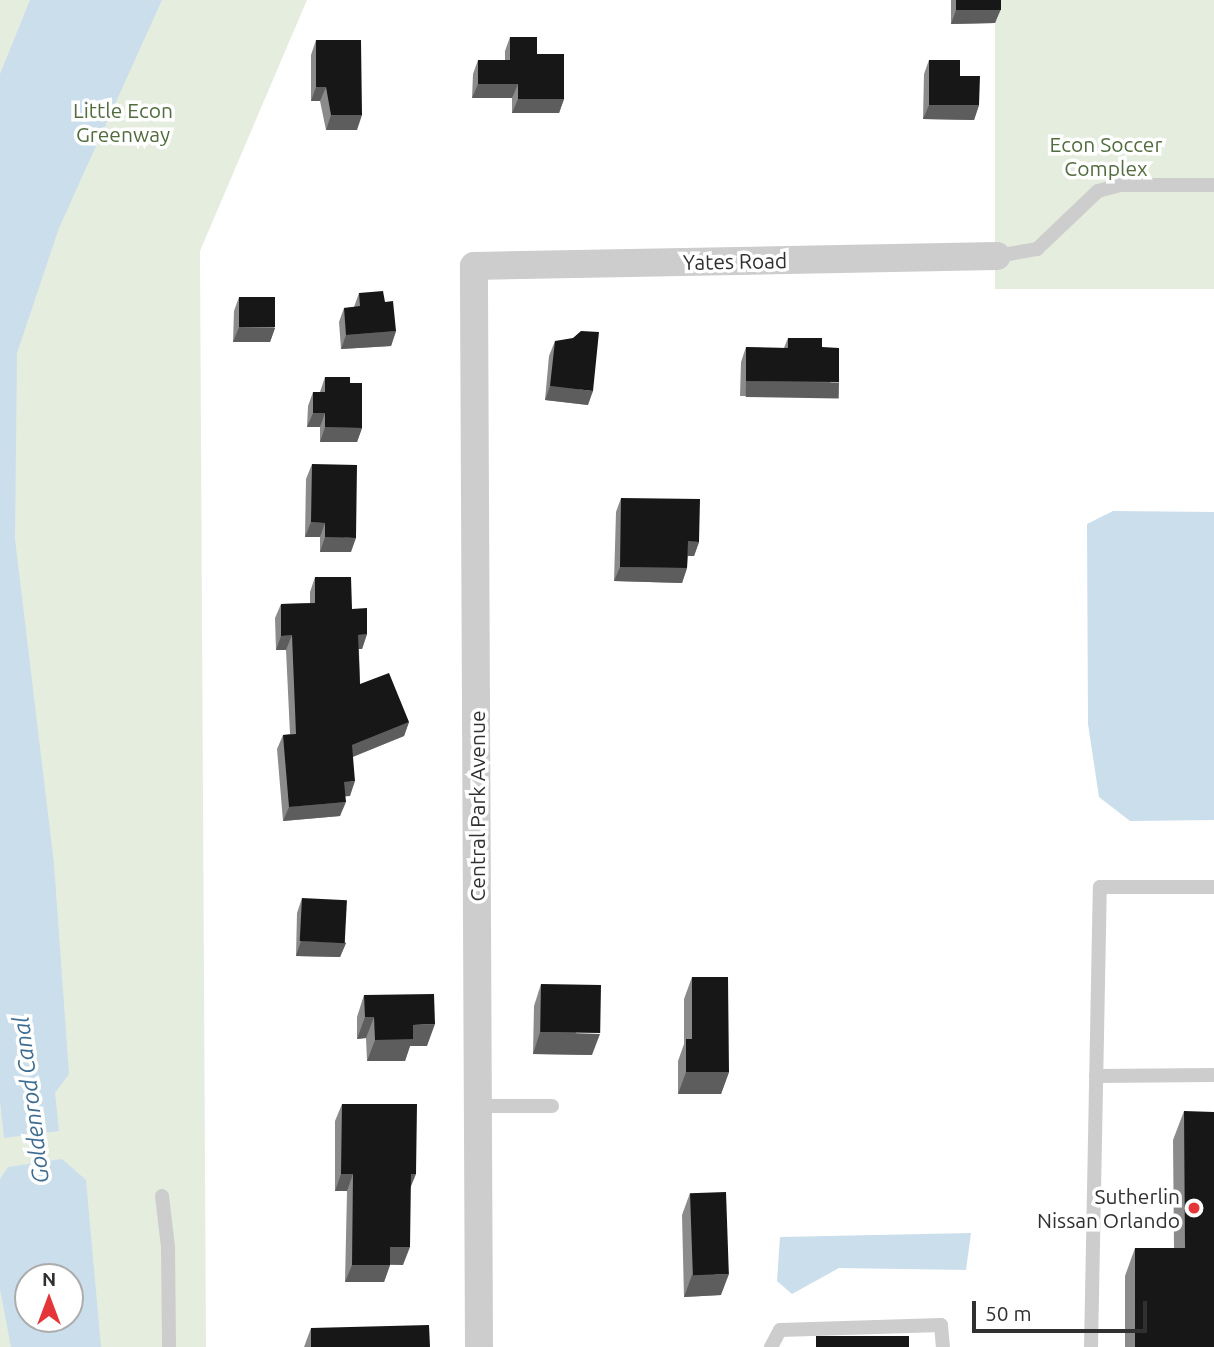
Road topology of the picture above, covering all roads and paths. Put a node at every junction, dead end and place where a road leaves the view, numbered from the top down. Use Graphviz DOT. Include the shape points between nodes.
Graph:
graph roads {
  1 [pos="1214,185"];
  2 [pos="997,256"];
  3 [pos="474,266"];
  4 [pos="1214,887"];
  5 [pos="1214,1075"];
  6 [pos="1096,1076"];
  7 [pos="478,1106"];
  8 [pos="552,1106"];
  9 [pos="162,1196"];
  10 [pos="169,1347"];
  11 [pos="479,1347"];
  12 [pos="771,1347"];
  13 [pos="943,1347"];
  14 [pos="1091,1347"];
  1 -- 2 [label="lane" via="1120,185 1098,191 1037,249"];
  2 -- 3 [label="street, Yates Road"];
  3 -- 7 [label="street, Central Park Avenue"];
  4 -- 6 [label="lane" via="1100,887"];
  5 -- 6 [label="lane"];
  6 -- 14 [label="lane"];
  7 -- 8 [label="lane"];
  7 -- 11 [label="street, Central Park Avenue"];
  9 -- 10 [label="lane" via="168,1247"];
  12 -- 13 [label="lane" via="780,1330 942,1325"];
}
